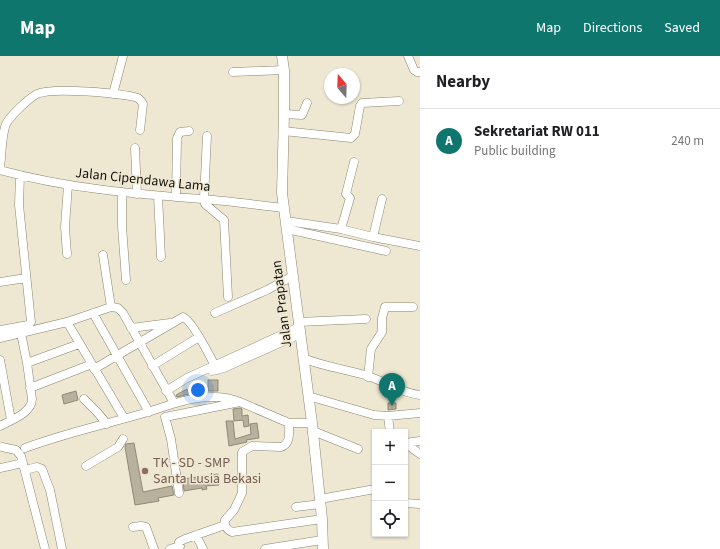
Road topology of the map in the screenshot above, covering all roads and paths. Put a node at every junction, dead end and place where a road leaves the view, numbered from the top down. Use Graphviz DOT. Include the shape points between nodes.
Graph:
graph roads {
  1 [pos="123,56"];
  2 [pos="282,56"];
  3 [pos="408,56"];
  4 [pos="284,70"];
  5 [pos="233,72"];
  6 [pos="420,72"];
  7 [pos="113,94"];
  8 [pos="399,101"];
  9 [pos="307,103"];
  10 [pos="284,114"];
  11 [pos="140,130"];
  12 [pos="189,131"];
  13 [pos="283,131"];
  14 [pos="207,136"];
  15 [pos="135,148"];
  16 [pos="354,162"];
  17 [pos="0,168"];
  18 [pos="20,175"];
  19 [pos="68,185"];
  20 [pos="122,192"];
  21 [pos="137,194"];
  22 [pos="158,196"];
  23 [pos="176,197"];
  24 [pos="204,199"];
  25 [pos="382,199"];
  26 [pos="284,208"];
  27 [pos="287,225"];
  28 [pos="341,228"];
  29 [pos="373,237"];
  30 [pos="420,246"];
  31 [pos="386,251"];
  32 [pos="67,254"];
  33 [pos="103,255"];
  34 [pos="162,257"];
  35 [pos="293,276"];
  36 [pos="26,278"];
  37 [pos="126,280"];
  38 [pos="0,282"];
  39 [pos="228,297"];
  40 [pos="111,307"];
  41 [pos="413,307"];
  42 [pos="215,312"];
  43 [pos="93,313"];
  44 [pos="366,319"];
  45 [pos="67,322"];
  46 [pos="172,323"];
  47 [pos="299,327"];
  48 [pos="131,328"];
  49 [pos="0,330"];
  50 [pos="21,333"];
  51 [pos="199,337"];
  52 [pos="0,338"];
  53 [pos="139,343"];
  54 [pos="79,344"];
  55 [pos="117,356"];
  56 [pos="303,358"];
  57 [pos="0,360"];
  58 [pos="27,363"];
  59 [pos="93,366"];
  60 [pos="152,366"];
  61 [pos="216,368"];
  62 [pos="368,377"];
  63 [pos="30,388"];
  64 [pos="166,391"];
  65 [pos="420,395"];
  66 [pos="308,396"];
  67 [pos="84,399"];
  68 [pos="240,402"];
  69 [pos="174,404"];
  70 [pos="148,412"];
  71 [pos="420,413"];
  72 [pos="388,416"];
  73 [pos="124,418"];
  74 [pos="11,420"];
  75 [pos="289,423"];
  76 [pos="107,424"];
  77 [pos="0,426"];
  78 [pos="312,427"];
  79 [pos="390,429"];
  80 [pos="123,439"];
  81 [pos="420,441"];
  82 [pos="408,443"];
  83 [pos="408,445"];
  84 [pos="2,447"];
  85 [pos="25,448"];
  86 [pos="358,449"];
  87 [pos="420,454"];
  88 [pos="86,466"];
  89 [pos="24,467"];
  90 [pos="0,468"];
  91 [pos="372,489"];
  92 [pos="179,493"];
  93 [pos="320,502"];
  94 [pos="408,503"];
  95 [pos="420,504"];
  96 [pos="296,507"];
  97 [pos="322,519"];
  98 [pos="225,525"];
  99 [pos="133,527"];
  100 [pos="196,535"];
  101 [pos="323,544"];
  102 [pos="180,547"];
  103 [pos="45,549"];
  104 [pos="62,549"];
  105 [pos="154,549"];
  106 [pos="170,549"];
  107 [pos="203,549"];
  108 [pos="265,549"];
  1 -- 7 [label="street"];
  2 -- 4 [label="main road, Jalan Prapatan"];
  3 -- 6 [label="street" via="414,70"];
  4 -- 5 [label="street"];
  4 -- 10 [label="main road, Jalan Prapatan"];
  7 -- 11 [label="street" via="140,99 143,104"];
  7 -- 17 [label="street" via="49,91 36,94 8,122"];
  8 -- 13 [label="street" via="362,103 355,134 351,138"];
  9 -- 10 [label="street" via="302,115"];
  10 -- 13 [label="main road, Jalan Prapatan"];
  12 -- 23 [label="street" via="180,132 177,138"];
  13 -- 26 [label="main road, Jalan Prapatan"];
  14 -- 24 [label="street"];
  15 -- 21 [label="street"];
  16 -- 28 [label="street" via="346,194 350,198"];
  17 -- 18 [label="street, Jalan Cipendawa Lama"];
  18 -- 19 [label="street, Jalan Cipendawa Lama"];
  18 -- 36 [label="street" via="19,205"];
  19 -- 20 [label="street, Jalan Cipendawa Lama"];
  19 -- 32 [label="street"];
  20 -- 21 [label="street, Jalan Cipendawa Lama"];
  20 -- 37 [label="street"];
  21 -- 22 [label="street, Jalan Cipendawa Lama"];
  22 -- 23 [label="street, Jalan Cipendawa Lama"];
  22 -- 34 [label="street"];
  23 -- 24 [label="street, Jalan Cipendawa Lama"];
  24 -- 26 [label="street, Jalan Cipendawa Lama"];
  24 -- 39 [label="street" via="205,204 224,220"];
  25 -- 29 [label="street"];
  26 -- 27 [label="main road, Jalan Prapatan"];
  27 -- 28 [label="street"];
  27 -- 31 [label="street"];
  27 -- 35 [label="main road, Jalan Prapatan"];
  28 -- 29 [label="street"];
  29 -- 30 [label="street"];
  33 -- 40 [label="street"];
  35 -- 42 [label="street"];
  35 -- 47 [label="main road, Jalan Prapatan"];
  36 -- 38 [label="street"];
  36 -- 49 [label="street" via="31,323"];
  40 -- 43 [label="street"];
  40 -- 48 [label="street" via="121,310"];
  41 -- 62 [label="street" via="385,308 382,332 371,349"];
  43 -- 45 [label="street"];
  43 -- 55 [label="street"];
  44 -- 47 [label="street"];
  45 -- 50 [label="street"];
  45 -- 54 [label="street"];
  46 -- 48 [label="street"];
  46 -- 51 [label="street" via="185,318"];
  46 -- 53 [label="street"];
  47 -- 56 [label="main road, Jalan Prapatan"];
  47 -- 61 [label="street" via="256,351"];
  48 -- 53 [label="street"];
  50 -- 52 [label="street"];
  50 -- 58 [label="street"];
  51 -- 60 [label="street"];
  51 -- 61 [label="street"];
  53 -- 55 [label="street"];
  53 -- 60 [label="street"];
  54 -- 58 [label="street"];
  54 -- 59 [label="street"];
  55 -- 59 [label="street"];
  55 -- 70 [label="street"];
  56 -- 62 [label="street"];
  56 -- 66 [label="main road, Jalan Prapatan"];
  57 -- 74 [label="street"];
  58 -- 63 [label="street"];
  59 -- 63 [label="street"];
  59 -- 73 [label="street"];
  60 -- 64 [label="street"];
  61 -- 64 [label="street" via="187,378"];
  62 -- 65 [label="street"];
  63 -- 74 [label="street" via="30,407"];
  64 -- 69 [label="street"];
  66 -- 72 [label="street" via="374,415"];
  66 -- 78 [label="main road, Jalan Prapatan"];
  67 -- 76 [label="street"];
  68 -- 69 [label="street" via="215,396"];
  68 -- 75 [label="street"];
  68 -- 92 [label="street" via="165,417 171,438"];
  69 -- 70 [label="street"];
  70 -- 73 [label="street"];
  71 -- 72 [label="street"];
  72 -- 79 [label="street"];
  73 -- 76 [label="street"];
  74 -- 77 [label="street"];
  75 -- 78 [label="street"];
  75 -- 98 [label="street" via="288,443 285,446 252,446 242,452 242,493 234,510 225,520"];
  76 -- 85 [label="street"];
  78 -- 86 [label="street"];
  78 -- 93 [label="main road, Jalan Prapatan"];
  80 -- 88 [label="street" via="118,447"];
  81 -- 82 [label="street"];
  83 -- 87 [label="street"];
  84 -- 89 [label="street" via="16,450"];
  89 -- 90 [label="street"];
  89 -- 103 [label="street"];
  89 -- 104 [label="street" via="42,469 50,490"];
  91 -- 93 [label="street"];
  93 -- 96 [label="street"];
  93 -- 97 [label="main road, Jalan Prapatan"];
  94 -- 95 [label="street"];
  97 -- 98 [label="street" via="232,532"];
  97 -- 101 [label="main road, Jalan Prapatan"];
  98 -- 100 [label="street"];
  99 -- 105 [label="street" via="146,527"];
  100 -- 102 [label="street" via="179,542"];
  100 -- 107 [label="street"];
  101 -- 108 [label="street"];
  102 -- 106 [label="street"];
}
